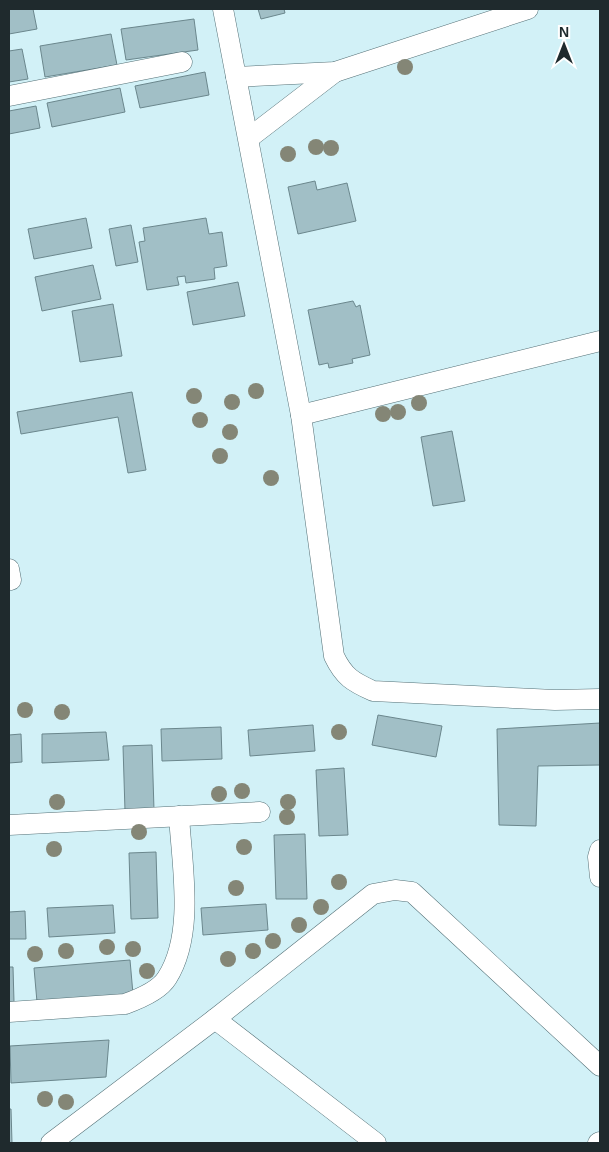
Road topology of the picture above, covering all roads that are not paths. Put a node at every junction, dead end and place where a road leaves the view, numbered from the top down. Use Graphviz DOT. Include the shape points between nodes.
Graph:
graph roads {
  1 [pos="223,9"];
  2 [pos="528,9"];
  3 [pos="182,62"];
  4 [pos="335,72"];
  5 [pos="236,77"];
  6 [pos="9,96"];
  7 [pos="249,138"];
  8 [pos="600,342"];
  9 [pos="301,415"];
  10 [pos="600,699"];
  11 [pos="260,812"];
  12 [pos="179,816"];
  13 [pos="9,825"];
  14 [pos="600,850"];
  15 [pos="600,877"];
  16 [pos="9,1012"];
  17 [pos="215,1019"];
  18 [pos="600,1066"];
  19 [pos="74,1137"];
  20 [pos="51,1143"];
  21 [pos="376,1143"];
  1 -- 5 [label="street"];
  2 -- 4 [label="street"];
  3 -- 6 [label="street"];
  4 -- 5 [label="street"];
  4 -- 7 [label="street"];
  5 -- 7 [label="street"];
  7 -- 9 [label="street"];
  8 -- 9 [label="street"];
  9 -- 10 [label="street" via="334,656 341,671 355,683 373,691 555,700"];
  11 -- 12 [label="street"];
  12 -- 13 [label="street"];
  12 -- 16 [label="street" via="183,934 167,979 141,998 126,1004"];
  14 -- 15 [label="street"];
  17 -- 18 [label="street" via="373,894 395,890 412,892"];
  17 -- 19 [label="street"];
  17 -- 21 [label="street"];
  19 -- 20 [label="street"];
}
